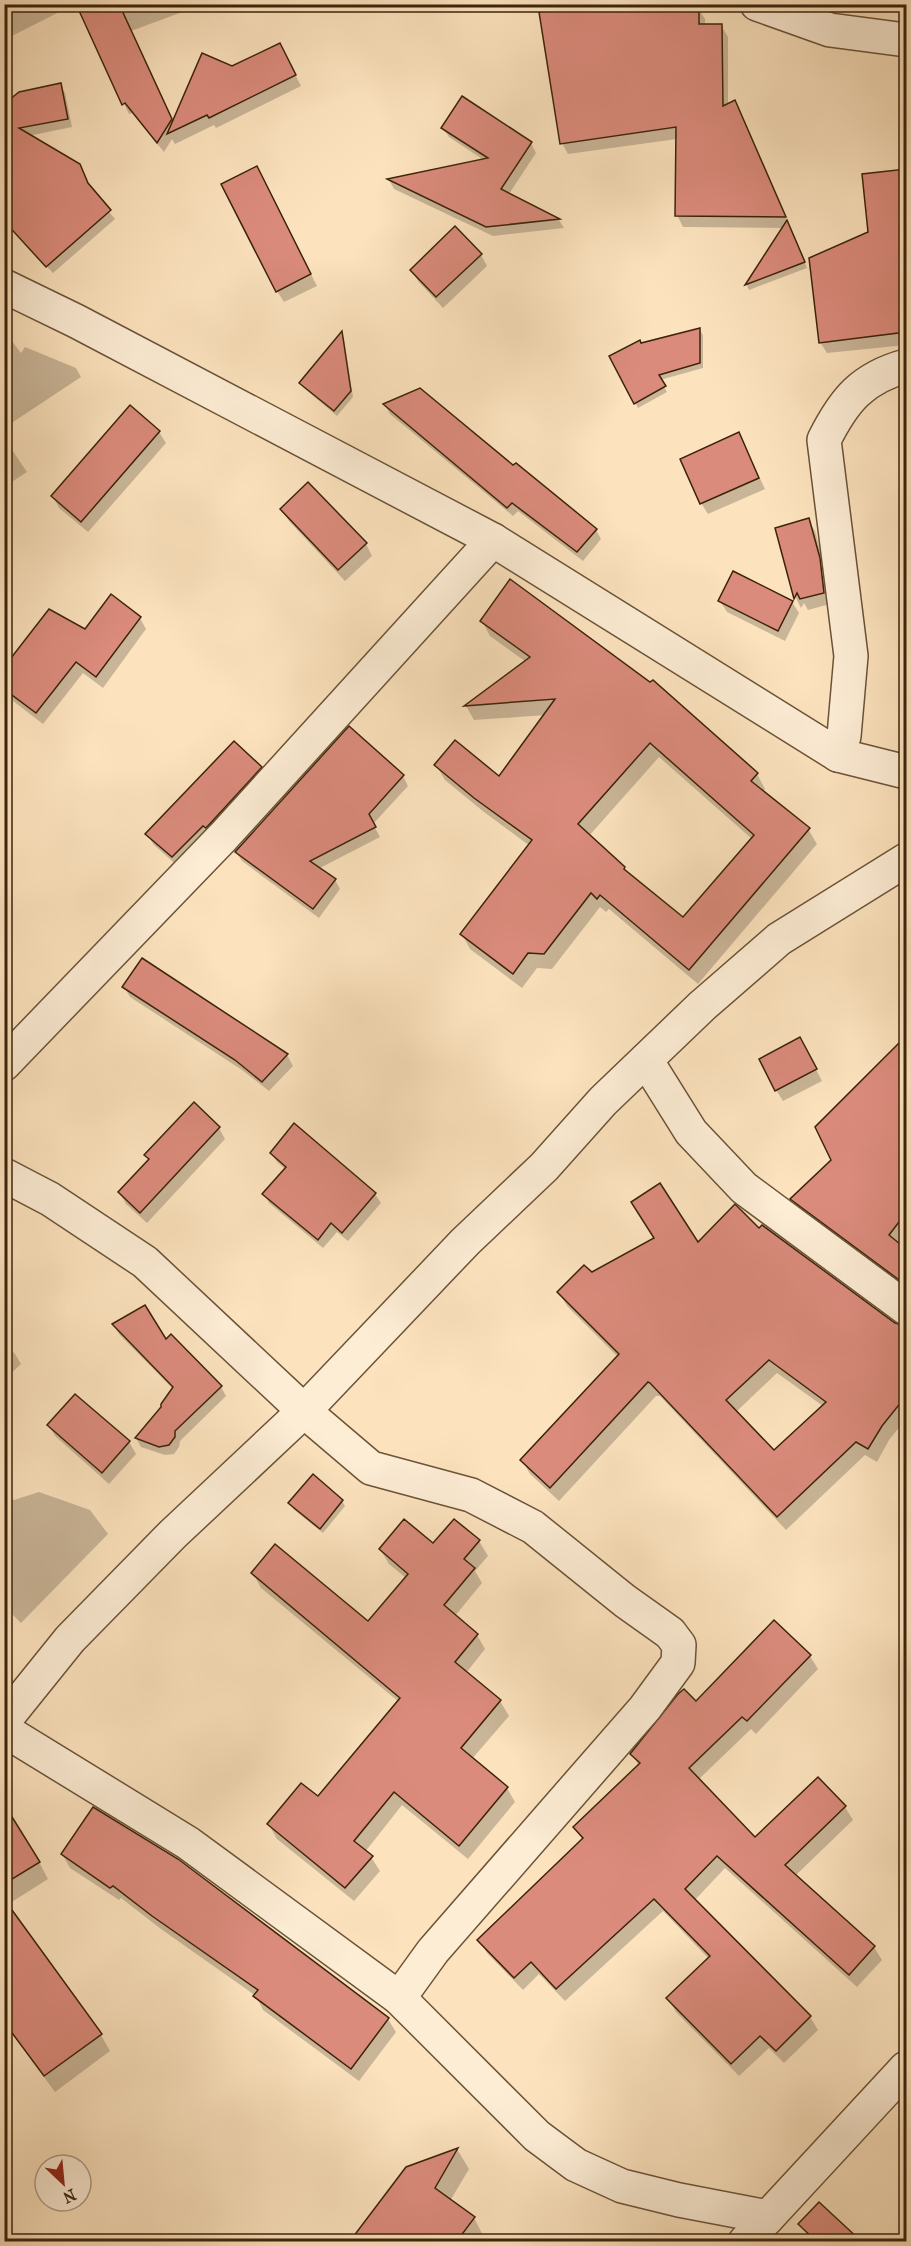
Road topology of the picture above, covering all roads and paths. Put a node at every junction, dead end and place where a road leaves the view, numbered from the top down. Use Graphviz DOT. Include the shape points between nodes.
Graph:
graph roads {
  1 [pos="758,4"];
  2 [pos="906,40"];
  3 [pos="4,286"];
  4 [pos="906,366"];
  5 [pos="493,540"];
  6 [pos="838,755"];
  7 [pos="906,772"];
  8 [pos="906,860"];
  9 [pos="646,1060"];
  10 [pos="4,1064"];
  11 [pos="4,1175"];
  12 [pos="906,1308"];
  13 [pos="304,1411"];
  14 [pos="4,1721"];
  15 [pos="4,1730"];
  16 [pos="399,1998"];
  17 [pos="906,2068"];
  18 [pos="768,2217"];
  19 [pos="745,2241"];
  1 -- 2 [label="street" via="830,30"];
  3 -- 5 [label="street"];
  4 -- 6 [label="street" via="886,371 861,388 838,411 824,440 851,656 844,736"];
  5 -- 6 [label="street"];
  5 -- 10 [label="street" via="223,837"];
  6 -- 7 [label="street"];
  8 -- 9 [label="street" via="779,939"];
  9 -- 12 [label="street" via="691,1132 744,1188"];
  9 -- 13 [label="street"];
  11 -- 13 [label="street" via="50,1199 145,1262"];
  13 -- 14 [label="street" via="173,1533 70,1638"];
  13 -- 16 [label="street" via="371,1468 471,1495 533,1527 670,1633 679,1645 678,1663 645,1708 433,1951"];
  15 -- 16 [label="street" via="188,1843"];
  16 -- 18 [label="street" via="537,2136 576,2164 622,2186"];
  17 -- 18 [label="street"];
  18 -- 19 [label="street"];
}
